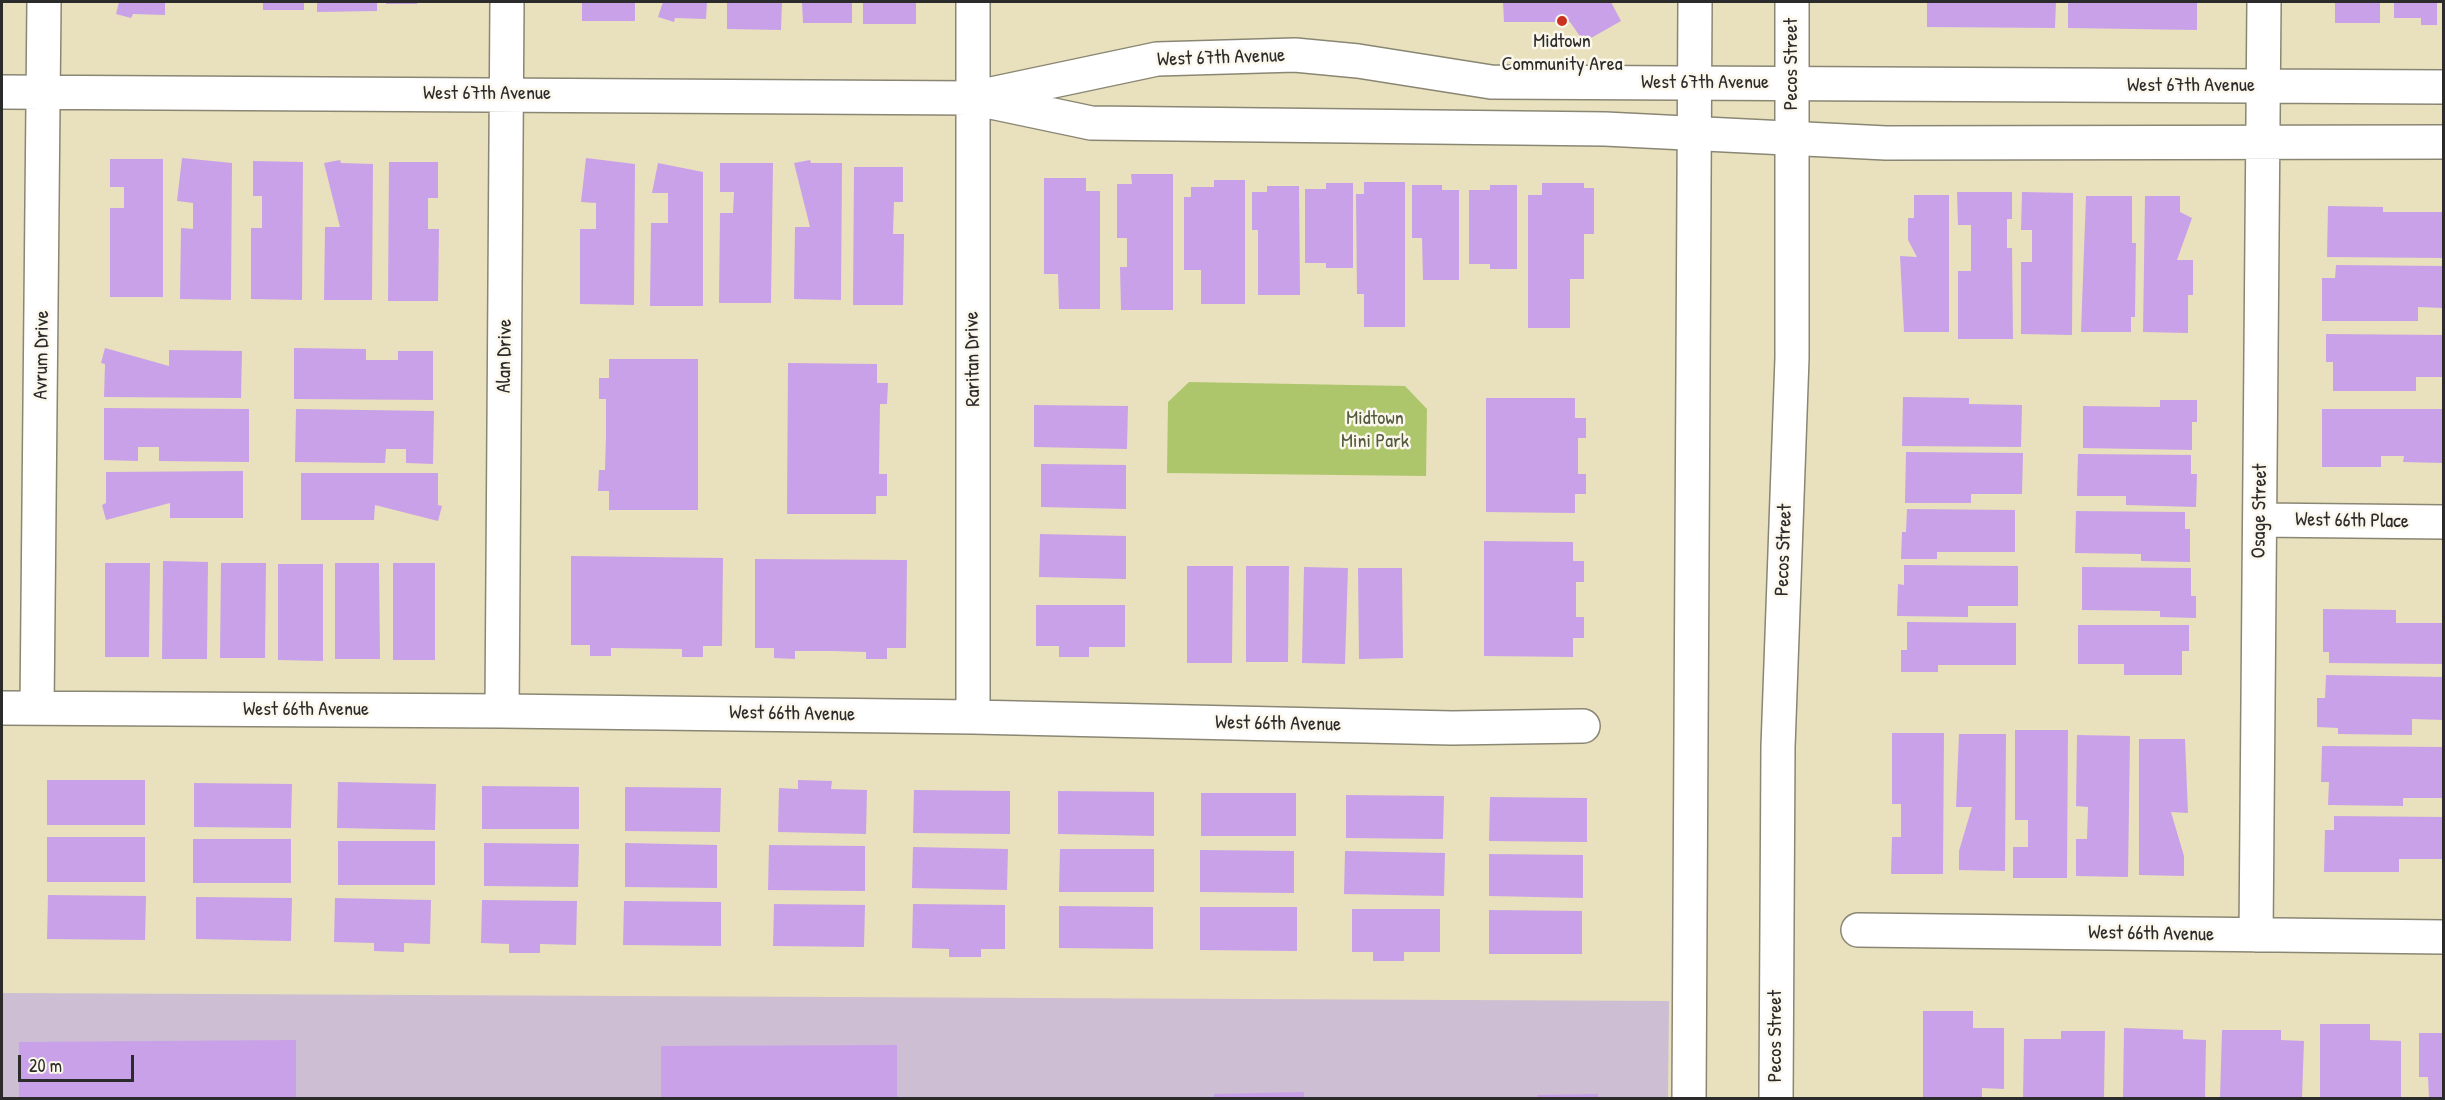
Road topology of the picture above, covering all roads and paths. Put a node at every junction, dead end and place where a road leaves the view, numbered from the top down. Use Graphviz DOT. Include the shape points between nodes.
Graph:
graph roads {
  1 [pos="44,2"];
  2 [pos="507,2"];
  3 [pos="973,2"];
  4 [pos="1695,2"];
  5 [pos="1792,2"];
  6 [pos="2264,2"];
  7 [pos="1694,84"];
  8 [pos="1792,84"];
  9 [pos="2264,86"];
  10 [pos="2444,87"];
  11 [pos="2,92"];
  12 [pos="43,93"];
  13 [pos="507,93"];
  14 [pos="972,98"];
  15 [pos="1694,133"];
  16 [pos="1792,138"];
  17 [pos="2264,142"];
  18 [pos="2444,142"];
  19 [pos="2260,520"];
  20 [pos="2444,522"];
  21 [pos="2,708"];
  22 [pos="37,708"];
  23 [pos="502,711"];
  24 [pos="973,717"];
  25 [pos="1583,726"];
  26 [pos="1858,930"];
  27 [pos="2256,935"];
  28 [pos="2444,937"];
  29 [pos="1689,1098"];
  30 [pos="1776,1098"];
  1 -- 12 [label="street, Avrum Drive"];
  2 -- 13 [label="street, Alan Drive"];
  3 -- 14 [label="street, Raritan Drive"];
  4 -- 7 [label="street"];
  5 -- 8 [label="street, Pecos Street"];
  6 -- 9 [label="street, Osage Street"];
  7 -- 8 [label="street, West 67th Avenue"];
  7 -- 14 [label="street, West 67th Avenue" via="1491,82 1295,55 1157,58"];
  7 -- 15 [label="street"];
  8 -- 9 [label="street, West 67th Avenue"];
  8 -- 16 [label="street, Pecos Street"];
  9 -- 10 [label="street, West 67th Avenue"];
  9 -- 17 [label="street, Osage Street"];
  11 -- 12 [label="street, West 67th Avenue"];
  12 -- 13 [label="street, West 67th Avenue"];
  12 -- 22 [label="street, Avrum Drive"];
  13 -- 14 [label="street, West 67th Avenue"];
  13 -- 23 [label="street, Alan Drive"];
  14 -- 15 [label="street, West 67th Avenue" via="1091,123"];
  14 -- 24 [label="street, Raritan Drive"];
  15 -- 16 [label="street, West 67th Avenue"];
  15 -- 29 [label="street"];
  16 -- 17 [label="street, West 67th Avenue" via="1886,143"];
  16 -- 30 [label="street, Pecos Street" via="1792,358 1778,747"];
  17 -- 18 [label="street, West 67th Avenue"];
  17 -- 19 [label="street, Osage Street"];
  19 -- 20 [label="street, West 66th Place"];
  19 -- 27 [label="street, Osage Street"];
  21 -- 22 [label="street, West 66th Avenue"];
  22 -- 23 [label="street, West 66th Avenue"];
  23 -- 24 [label="street, West 66th Avenue"];
  24 -- 25 [label="street, West 66th Avenue" via="1440,727"];
  26 -- 27 [label="street, West 66th Avenue"];
  27 -- 28 [label="street, West 66th Avenue"];
}
